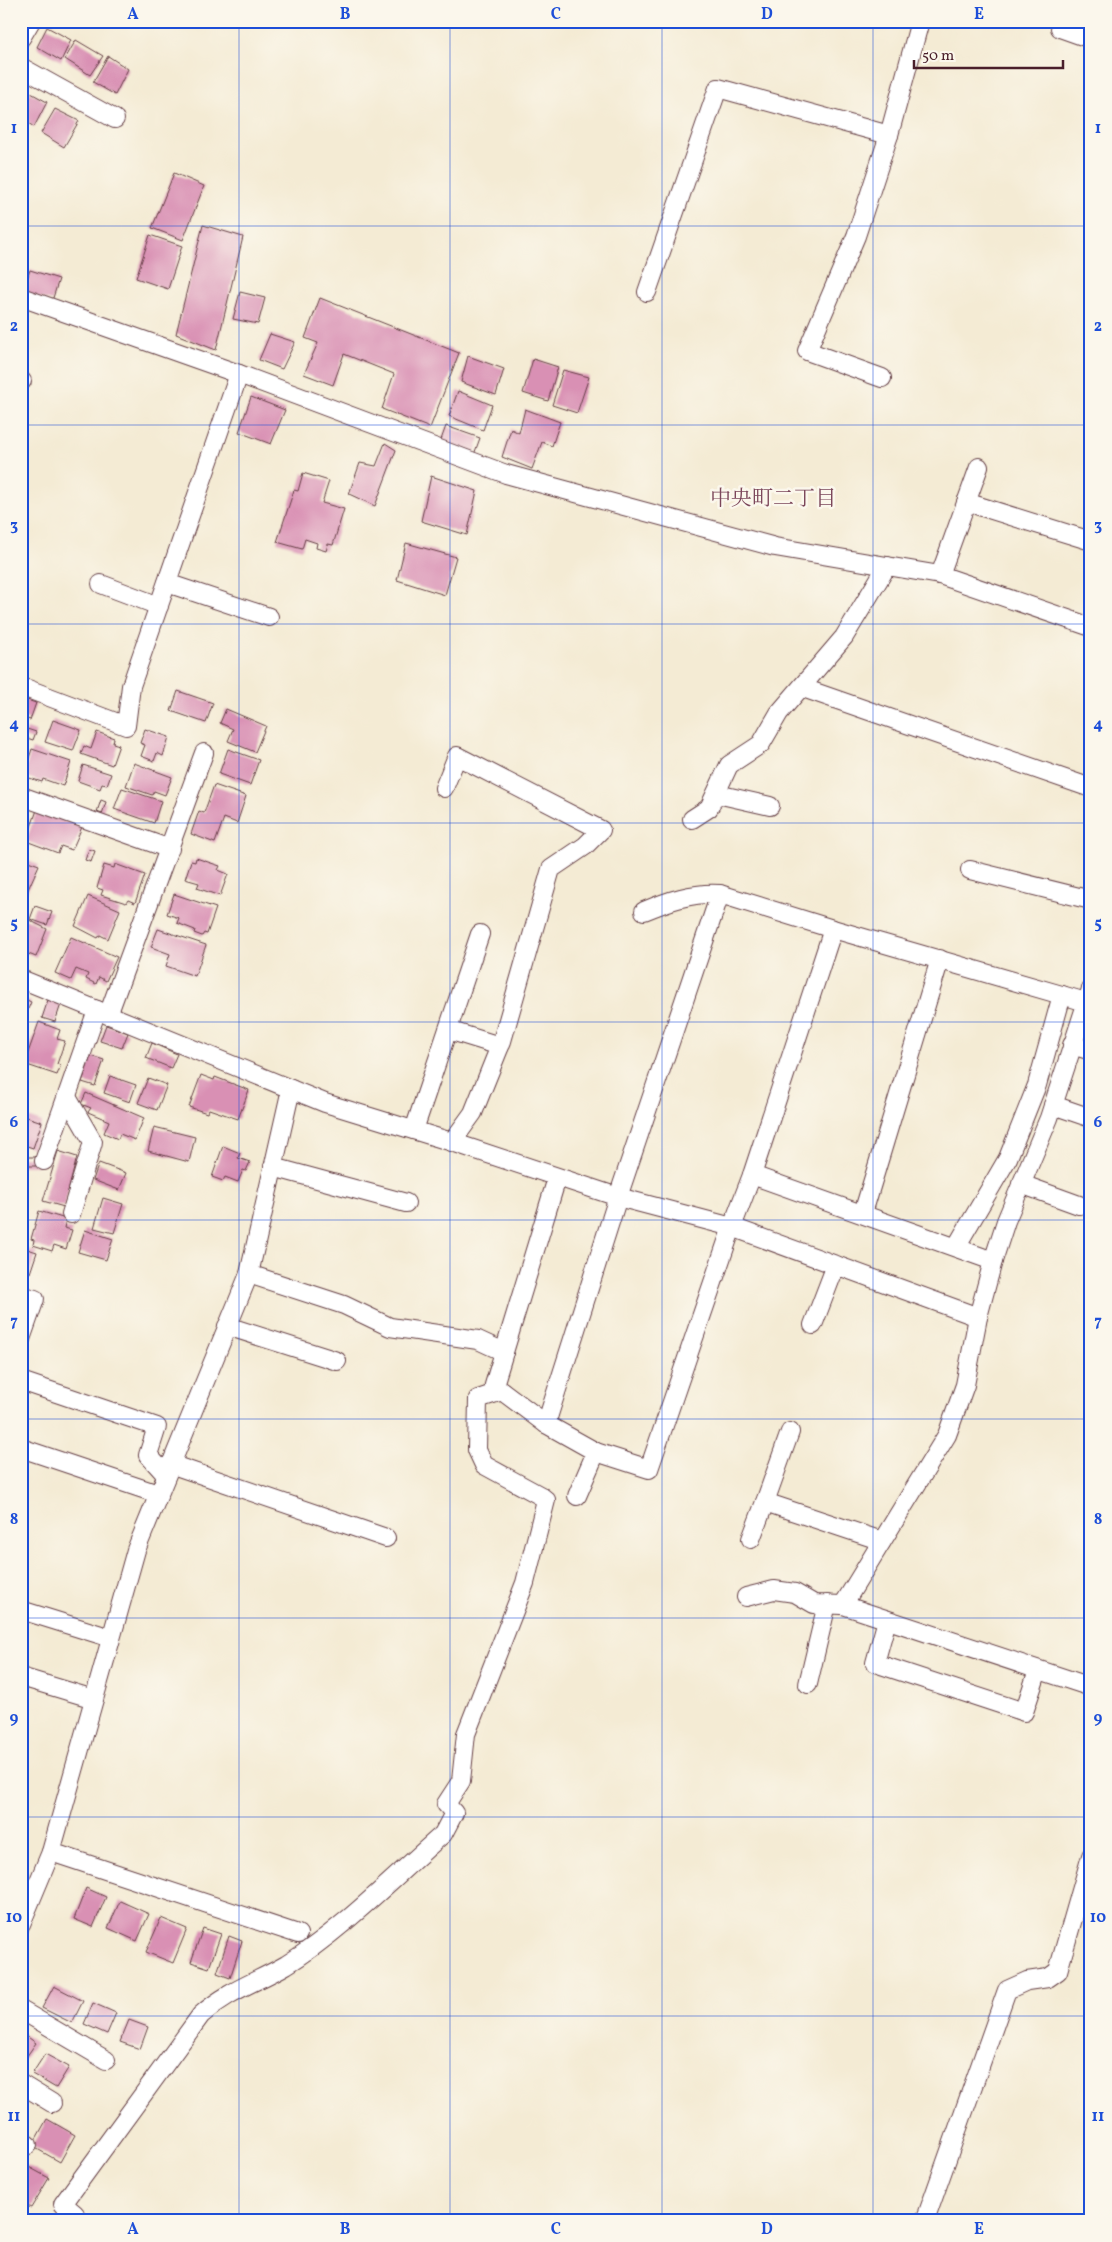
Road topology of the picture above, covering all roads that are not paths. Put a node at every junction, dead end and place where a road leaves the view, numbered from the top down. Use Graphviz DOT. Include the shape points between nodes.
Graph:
graph roads {
  1 [pos="31,21"];
  2 [pos="920,21"];
  3 [pos="1062,21"];
  4 [pos="21,38"];
  5 [pos="1091,39"];
  6 [pos="21,67"];
  7 [pos="115,119"];
  8 [pos="889,135"];
  9 [pos="647,292"];
  10 [pos="21,297"];
  11 [pos="239,374"];
  12 [pos="882,378"];
  13 [pos="979,467"];
  14 [pos="966,502"];
  15 [pos="1091,541"];
  16 [pos="888,566"];
  17 [pos="940,575"];
  18 [pos="167,583"];
  19 [pos="101,584"];
  20 [pos="159,606"];
  21 [pos="269,617"];
  22 [pos="1091,626"];
  23 [pos="803,688"];
  24 [pos="28,689"];
  25 [pos="204,753"];
  26 [pos="444,788"];
  27 [pos="1091,788"];
  28 [pos="717,794"];
  29 [pos="21,796"];
  30 [pos="770,806"];
  31 [pos="692,819"];
  32 [pos="170,849"];
  33 [pos="970,870"];
  34 [pos="720,894"];
  35 [pos="1091,900"];
  36 [pos="644,912"];
  37 [pos="833,929"];
  38 [pos="480,934"];
  39 [pos="940,959"];
  40 [pos="21,979"];
  41 [pos="1062,995"];
  42 [pos="1088,995"];
  43 [pos="102,1012"];
  44 [pos="448,1030"];
  45 [pos="1072,1045"];
  46 [pos="500,1046"];
  47 [pos="1091,1051"];
  48 [pos="291,1089"];
  49 [pos="67,1097"];
  50 [pos="1053,1105"];
  51 [pos="1091,1118"];
  52 [pos="414,1130"];
  53 [pos="452,1142"];
  54 [pos="44,1161"];
  55 [pos="273,1167"];
  56 [pos="752,1175"];
  57 [pos="557,1178"];
  58 [pos="1021,1184"];
  59 [pos="618,1197"];
  60 [pos="406,1203"];
  61 [pos="1079,1205"];
  62 [pos="863,1213"];
  63 [pos="71,1214"];
  64 [pos="732,1227"];
  65 [pos="956,1247"];
  66 [pos="993,1260"];
  67 [pos="836,1265"];
  68 [pos="249,1274"];
  69 [pos="21,1295"];
  70 [pos="978,1317"];
  71 [pos="813,1325"];
  72 [pos="227,1326"];
  73 [pos="21,1339"];
  74 [pos="504,1352"];
  75 [pos="337,1361"];
  76 [pos="21,1381"];
  77 [pos="502,1391"];
  78 [pos="546,1424"];
  79 [pos="790,1432"];
  80 [pos="21,1448"];
  81 [pos="596,1452"];
  82 [pos="168,1469"];
  83 [pos="158,1494"];
  84 [pos="577,1496"];
  85 [pos="766,1502"];
  86 [pos="386,1538"];
  87 [pos="751,1539"];
  88 [pos="882,1542"];
  89 [pos="746,1597"];
  90 [pos="835,1605"];
  91 [pos="21,1610"];
  92 [pos="888,1620"];
  93 [pos="112,1638"];
  94 [pos="1038,1670"];
  95 [pos="21,1677"];
  96 [pos="808,1684"];
  97 [pos="1091,1687"];
  98 [pos="94,1700"];
  99 [pos="51,1852"];
  100 [pos="1091,1856"];
  101 [pos="23,1914"];
  102 [pos="298,1934"];
  103 [pos="21,2010"];
  104 [pos="106,2060"];
  105 [pos="21,2084"];
  106 [pos="52,2103"];
  107 [pos="70,2221"];
  108 [pos="926,2221"];
  1 -- 4 [label="street"];
  2 -- 8 [label="street"];
  3 -- 5 [label="street" via="1060,28"];
  6 -- 7 [label="street"];
  8 -- 9 [label="street" via="718,88"];
  8 -- 12 [label="street" via="856,236 807,351"];
  10 -- 11 [label="street"];
  11 -- 16 [label="street" via="506,474 776,547"];
  11 -- 18 [label="street"];
  13 -- 14 [label="street"];
  14 -- 15 [label="street"];
  14 -- 17 [label="street"];
  16 -- 17 [label="street"];
  16 -- 23 [label="street" via="844,637"];
  17 -- 22 [label="street"];
  18 -- 20 [label="street"];
  18 -- 21 [label="street"];
  19 -- 20 [label="street"];
  20 -- 24 [label="street" via="131,686 126,726"];
  23 -- 27 [label="street"];
  23 -- 28 [label="street" via="779,713 761,744 729,765"];
  25 -- 32 [label="street"];
  26 -- 46 [label="street" via="457,756 601,830 585,846 551,869"];
  28 -- 30 [label="street"];
  28 -- 31 [label="street" via="710,808"];
  29 -- 32 [label="street"];
  32 -- 43 [label="street"];
  33 -- 35 [label="street"];
  34 -- 36 [label="street" via="703,893"];
  34 -- 37 [label="street"];
  34 -- 59 [label="street"];
  37 -- 39 [label="street"];
  37 -- 56 [label="street"];
  38 -- 44 [label="street"];
  39 -- 41 [label="street"];
  39 -- 62 [label="street"];
  40 -- 43 [label="street"];
  41 -- 42 [label="street"];
  41 -- 65 [label="street" via="1037,1085 1008,1158"];
  42 -- 45 [label="street"];
  43 -- 48 [label="street"];
  43 -- 49 [label="street"];
  44 -- 46 [label="street"];
  44 -- 52 [label="street"];
  45 -- 47 [label="street"];
  45 -- 50 [label="street"];
  46 -- 53 [label="street" via="473,1112"];
  48 -- 52 [label="street" via="325,1103"];
  48 -- 55 [label="street"];
  49 -- 54 [label="street"];
  49 -- 63 [label="street" via="94,1142"];
  50 -- 51 [label="street"];
  50 -- 58 [label="street"];
  52 -- 53 [label="street"];
  53 -- 57 [label="street"];
  55 -- 60 [label="street"];
  55 -- 68 [label="street"];
  56 -- 62 [label="street"];
  56 -- 64 [label="street"];
  57 -- 59 [label="street"];
  57 -- 74 [label="street"];
  58 -- 61 [label="street"];
  58 -- 66 [label="street"];
  59 -- 64 [label="street"];
  59 -- 78 [label="street"];
  62 -- 65 [label="street"];
  64 -- 67 [label="street"];
  64 -- 81 [label="street" via="649,1469"];
  65 -- 66 [label="street"];
  66 -- 70 [label="street"];
  67 -- 70 [label="street"];
  67 -- 71 [label="street"];
  68 -- 72 [label="street"];
  68 -- 74 [label="street" via="344,1305 390,1327 478,1340"];
  69 -- 73 [label="street" via="35,1299"];
  70 -- 88 [label="street" via="965,1385 947,1435"];
  72 -- 75 [label="street"];
  72 -- 82 [label="street"];
  74 -- 77 [label="street" via="494,1385"];
  76 -- 82 [label="street" via="157,1426 148,1455"];
  77 -- 78 [label="street"];
  77 -- 107 [label="street" via="478,1399 477,1450 484,1465 546,1500 525,1582 466,1734 461,1781 446,1804 454,1813 443,1834 328,1934 285,1965 219,2000 201,2015 63,2204 75,2214"];
  78 -- 81 [label="street"];
  79 -- 85 [label="street"];
  80 -- 83 [label="street"];
  81 -- 84 [label="street"];
  82 -- 83 [label="street"];
  82 -- 86 [label="street"];
  83 -- 93 [label="street" via="136,1550"];
  85 -- 87 [label="street"];
  85 -- 88 [label="street"];
  88 -- 90 [label="street"];
  89 -- 90 [label="street" via="774,1590 795,1594 814,1604"];
  90 -- 92 [label="street"];
  90 -- 96 [label="street"];
  91 -- 93 [label="street"];
  92 -- 94 [label="street"];
  92 -- 94 [label="street" via="875,1663 1024,1712"];
  93 -- 98 [label="street"];
  94 -- 97 [label="street"];
  95 -- 98 [label="street"];
  98 -- 99 [label="street"];
  99 -- 101 [label="street"];
  99 -- 102 [label="street"];
  100 -- 108 [label="street" via="1058,1971 1048,1978 1027,1981 1007,1990"];
  103 -- 104 [label="street"];
  105 -- 106 [label="street"];
}
